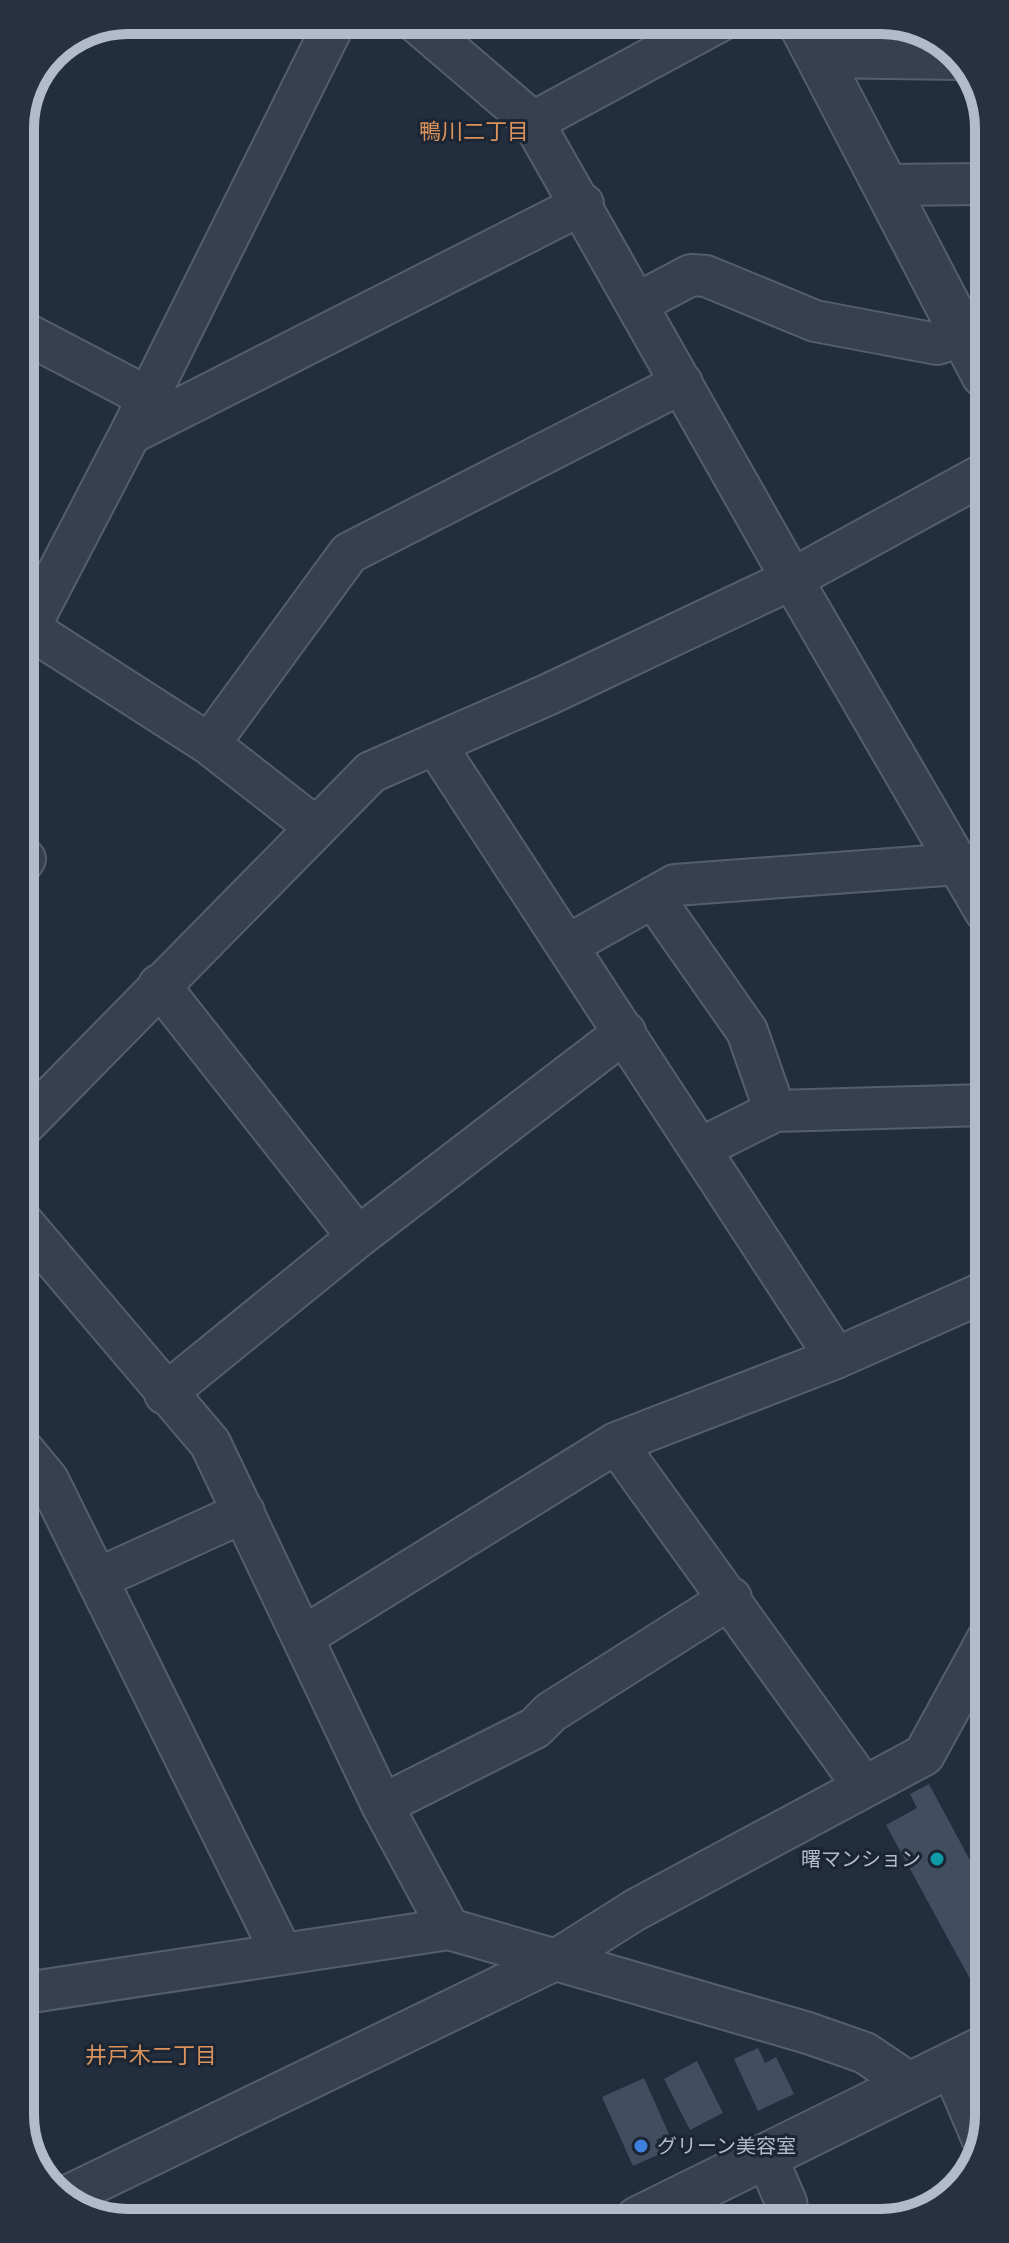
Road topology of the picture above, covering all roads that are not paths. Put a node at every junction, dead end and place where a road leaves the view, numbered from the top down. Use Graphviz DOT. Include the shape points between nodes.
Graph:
graph roads {
  1 [pos="329,34"];
  2 [pos="430,34"];
  3 [pos="696,34"];
  4 [pos="809,38"];
  5 [pos="942,57"];
  6 [pos="533,122"];
  7 [pos="975,184"];
  8 [pos="885,185"];
  9 [pos="583,204"];
  10 [pos="638,303"];
  11 [pos="963,336"];
  12 [pos="34,338"];
  13 [pos="975,358"];
  14 [pos="682,383"];
  15 [pos="147,397"];
  16 [pos="130,434"];
  17 [pos="975,479"];
  18 [pos="792,579"];
  19 [pos="34,610"];
  20 [pos="34,634"];
  21 [pos="209,744"];
  22 [pos="435,744"];
  23 [pos="314,826"];
  24 [pos="958,864"];
  25 [pos="975,894"];
  26 [pos="653,897"];
  27 [pos="568,945"];
  28 [pos="159,985"];
  29 [pos="625,1032"];
  30 [pos="975,1105"];
  31 [pos="775,1111"];
  32 [pos="34,1115"];
  33 [pos="701,1148"];
  34 [pos="34,1236"];
  35 [pos="358,1237"];
  36 [pos="975,1296"];
  37 [pos="836,1358"];
  38 [pos="165,1394"];
  39 [pos="616,1443"];
  40 [pos="34,1464"];
  41 [pos="244,1512"];
  42 [pos="97,1579"];
  43 [pos="731,1598"];
  44 [pos="303,1637"];
  45 [pos="975,1662"];
  46 [pos="864,1787"];
  47 [pos="382,1805"];
  48 [pos="449,1929"];
  49 [pos="282,1954"];
  50 [pos="559,1958"];
  51 [pos="34,1992"];
  52 [pos="975,2053"];
  53 [pos="951,2065"];
  54 [pos="911,2084"];
  55 [pos="974,2120"];
  56 [pos="766,2156"];
  57 [pos="75,2192"];
  58 [pos="658,2209"];
  59 [pos="787,2209"];
  1 -- 15 [label="street"];
  2 -- 6 [label="street"];
  3 -- 6 [label="street"];
  4 -- 5 [label="street"];
  4 -- 8 [label="street"];
  6 -- 9 [label="street"];
  7 -- 8 [label="street"];
  8 -- 11 [label="street"];
  9 -- 10 [label="street"];
  9 -- 16 [label="street"];
  10 -- 11 [label="street" via="691,275 706,276 815,321 937,344"];
  10 -- 14 [label="street"];
  11 -- 13 [label="street"];
  12 -- 15 [label="street"];
  14 -- 18 [label="street"];
  14 -- 21 [label="street" via="349,553"];
  15 -- 16 [label="street"];
  16 -- 19 [label="street"];
  17 -- 18 [label="street"];
  18 -- 22 [label="street"];
  18 -- 24 [label="street"];
  20 -- 21 [label="street"];
  21 -- 23 [label="street"];
  22 -- 23 [label="street" via="371,772"];
  22 -- 27 [label="street"];
  23 -- 28 [label="street"];
  24 -- 25 [label="street"];
  24 -- 26 [label="street" via="675,885"];
  26 -- 27 [label="street"];
  26 -- 31 [label="street" via="747,1031"];
  27 -- 29 [label="street"];
  28 -- 32 [label="street"];
  28 -- 35 [label="street"];
  29 -- 33 [label="street"];
  29 -- 35 [label="street"];
  30 -- 31 [label="street"];
  31 -- 33 [label="street"];
  33 -- 37 [label="street"];
  34 -- 38 [label="street"];
  35 -- 38 [label="street"];
  36 -- 37 [label="street"];
  37 -- 39 [label="street"];
  38 -- 41 [label="street" via="210,1443"];
  39 -- 43 [label="street"];
  39 -- 44 [label="street"];
  40 -- 42 [label="street" via="48,1480"];
  41 -- 42 [label="street"];
  41 -- 44 [label="street"];
  42 -- 49 [label="street"];
  43 -- 46 [label="street"];
  43 -- 47 [label="street" via="551,1712 535,1728"];
  44 -- 47 [label="street"];
  45 -- 46 [label="street" via="924,1755"];
  46 -- 50 [label="street" via="635,1910"];
  47 -- 48 [label="street"];
  48 -- 49 [label="street"];
  48 -- 50 [label="street"];
  49 -- 51 [label="street"];
  50 -- 54 [label="street" via="853,2049"];
  50 -- 57 [label="street"];
  52 -- 53 [label="street"];
  53 -- 54 [label="street"];
  53 -- 55 [label="street"];
  54 -- 56 [label="street"];
  56 -- 58 [label="street"];
  56 -- 59 [label="street"];
}
